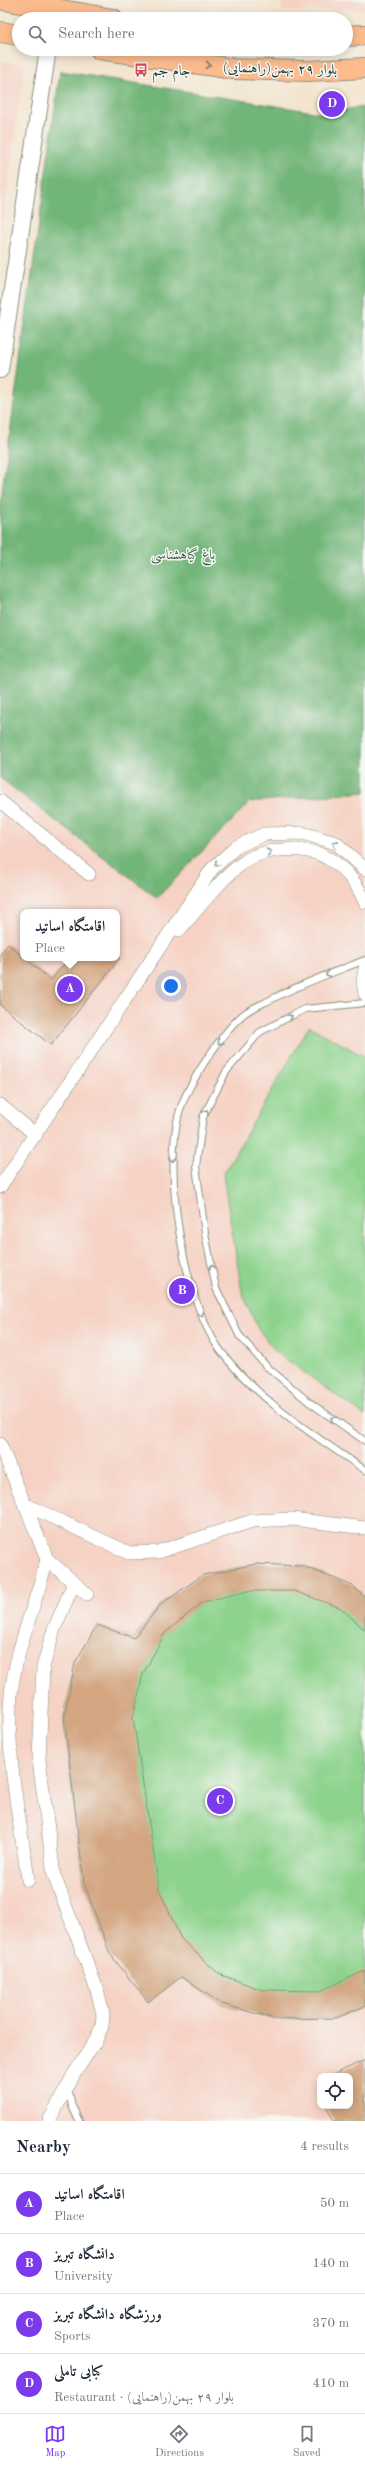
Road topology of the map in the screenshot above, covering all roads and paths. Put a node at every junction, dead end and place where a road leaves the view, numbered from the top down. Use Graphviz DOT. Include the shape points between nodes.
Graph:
graph roads {
  1 [pos="9,0"];
  2 [pos="75,12"];
  3 [pos="0,32"];
  4 [pos="12,34"];
  5 [pos="365,35"];
  6 [pos="353,36"];
  7 [pos="47,56"];
  8 [pos="147,56"];
  9 [pos="365,68"];
  10 [pos="0,370"];
  11 [pos="0,801"];
  12 [pos="365,869"];
  13 [pos="89,874"];
  14 [pos="365,902"];
  15 [pos="365,960"];
  16 [pos="150,963"];
  17 [pos="365,968"];
  18 [pos="365,994"];
  19 [pos="365,1003"];
  20 [pos="0,1105"];
  21 [pos="36,1135"];
  22 [pos="0,1186"];
  23 [pos="365,1441"];
  24 [pos="0,1444"];
  25 [pos="365,1470"];
  26 [pos="24,1504"];
  27 [pos="365,1528"];
  28 [pos="47,1559"];
  29 [pos="74,1583"];
  30 [pos="86,1594"];
  31 [pos="28,1880"];
  32 [pos="67,2087"];
  33 [pos="49,2121"];
  34 [pos="79,2121"];
  1 -- 2 [label="main road"];
  3 -- 4 [label="main road"];
  5 -- 6 [label="main road"];
  7 -- 10 [label="street"];
  8 -- 9 [label="main road, بلوار ٢٩ بهمن(راهنمایی), one-way" via="234,69 308,71"];
  11 -- 13 [label="street"];
  12 -- 16 [label="street, one-way" via="336,843 302,833 264,834 236,847 212,869"];
  16 -- 14 [label="street, one-way" via="224,880 245,861 268,851 300,850 328,858 350,877"];
  15 -- 25 [label="lane, one-way" via="296,986 245,1013 206,1059 180,1109 172,1165 181,1237 193,1296 219,1348 248,1383 294,1421"];
  16 -- 21 [label="street"];
  17 -- 18 [label="street" via="362,981"];
  23 -- 19 [label="lane, one-way" via="309,1402 266,1366 239,1335 216,1288 196,1166 203,1117 226,1072 260,1032 305,1009"];
  20 -- 21 [label="street"];
  21 -- 22 [label="street"];
  24 -- 26 [label="street"];
  26 -- 27 [label="street" via="129,1553 158,1552 252,1521 292,1519"];
  26 -- 28 [label="street"];
  28 -- 29 [label="street"];
  28 -- 31 [label="street" via="26,1626 11,1692 8,1732"];
  29 -- 30 [label="street"];
  29 -- 32 [label="street" via="54,1630 43,1667 39,1760 54,1875 97,1990 103,2014 102,2026 96,2040"];
  32 -- 33 [label="street"];
  32 -- 34 [label="lane"];
}
